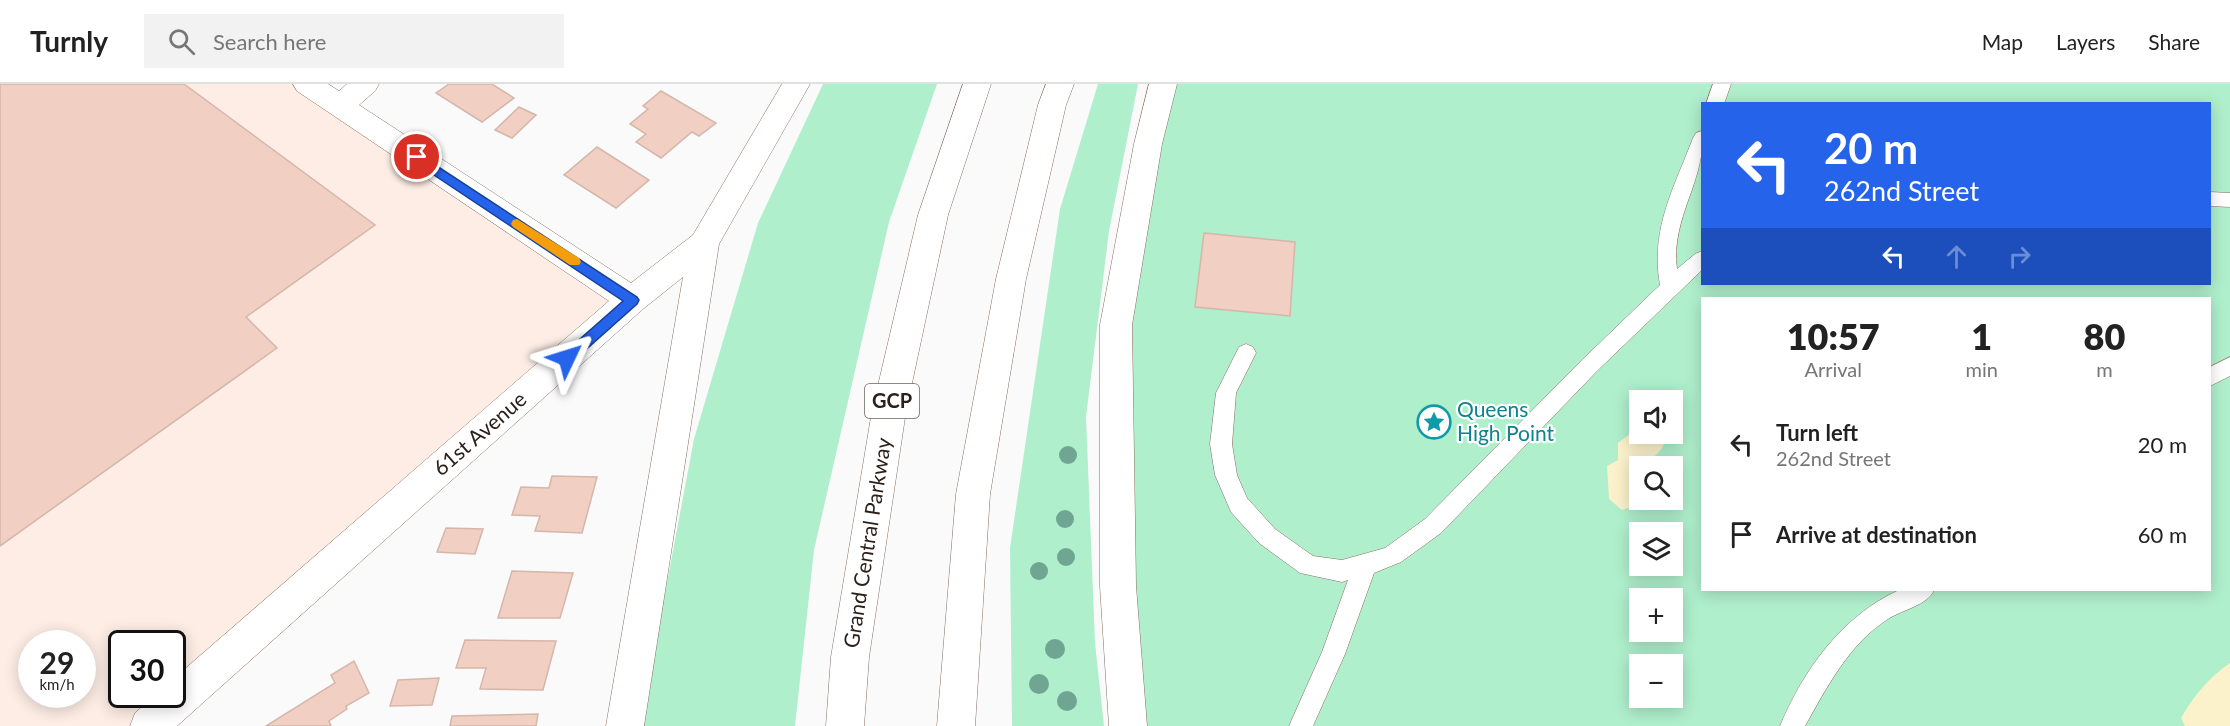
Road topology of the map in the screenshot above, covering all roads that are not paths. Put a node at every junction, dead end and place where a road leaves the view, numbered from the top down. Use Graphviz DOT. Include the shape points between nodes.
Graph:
graph roads {
  1 [pos="307,84"];
  2 [pos="365,84"];
  3 [pos="796,84"];
  4 [pos="977,84"];
  5 [pos="1060,84"];
  6 [pos="1163,84"];
  7 [pos="1722,84"];
  8 [pos="1716,102"];
  9 [pos="340,106"];
  10 [pos="1701,140"];
  11 [pos="2211,199"];
  12 [pos="2230,200"];
  13 [pos="704,243"];
  14 [pos="1701,260"];
  15 [pos="1670,287"];
  16 [pos="633,300"];
  17 [pos="1246,353"];
  18 [pos="2230,366"];
  19 [pos="2211,376"];
  20 [pos="1365,566"];
  21 [pos="1921,591"];
  22 [pos="149,726"];
  23 [pos="625,726"];
  24 [pos="845,726"];
  25 [pos="956,726"];
  26 [pos="1128,726"];
  27 [pos="1300,726"];
  28 [pos="1792,726"];
  1 -- 9 [label="main road"];
  2 -- 9 [label="main road"];
  3 -- 13 [label="main road, 61st Avenue"];
  4 -- 24 [label="main road, Grand Central Parkway / GCP" via="933,215 890,411 850,657"];
  5 -- 25 [label="main road" via="1011,279 973,494"];
  6 -- 26 [label="main road" via="1148,144 1116,326 1118,586"];
  7 -- 8 [label="lane"];
  9 -- 16 [label="main road"];
  10 -- 15 [label="lane" via="1667,233 1664,262"];
  11 -- 12 [label="lane"];
  13 -- 16 [label="main road, 61st Avenue"];
  13 -- 23 [label="main road"];
  14 -- 15 [label="lane"];
  15 -- 20 [label="lane" via="1433,526 1393,555"];
  16 -- 22 [label="main road, 61st Avenue"];
  17 -- 20 [label="lane" via="1226,393 1221,444 1226,475 1239,505 1267,536 1308,566 1342,571"];
  18 -- 19 [label="lane"];
  20 -- 27 [label="lane" via="1333,654"];
  21 -- 28 [label="lane" via="1892,603 1856,628 1832,658"];
}
